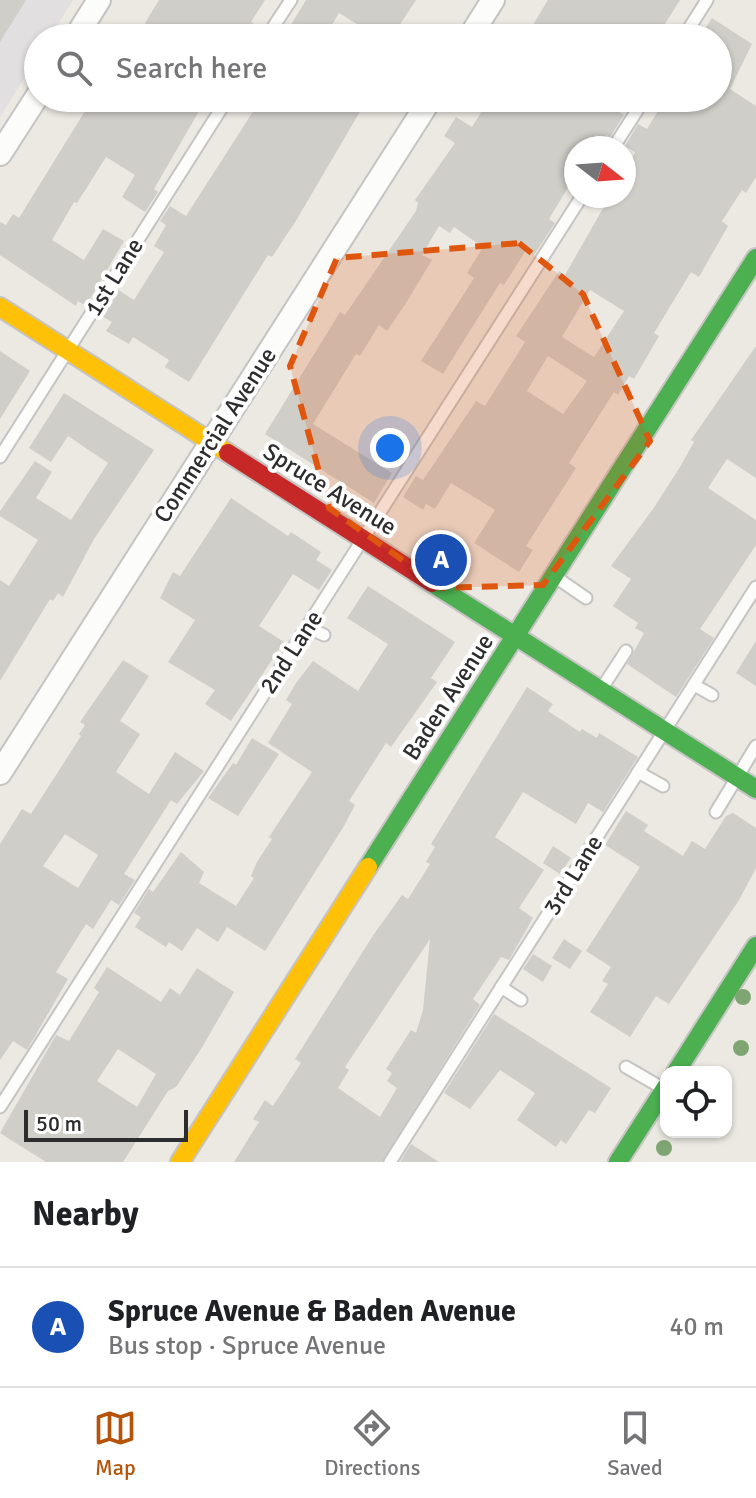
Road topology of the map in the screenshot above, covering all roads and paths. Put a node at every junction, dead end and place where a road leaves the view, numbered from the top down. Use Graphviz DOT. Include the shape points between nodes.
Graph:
graph roads {
  1 [pos="99,0"];
  2 [pos="291,0"];
  3 [pos="493,0"];
  4 [pos="707,0"];
  5 [pos="84,24"];
  6 [pos="275,24"];
  7 [pos="478,24"];
  8 [pos="692,24"];
  9 [pos="27,112"];
  10 [pos="219,112"];
  11 [pos="422,112"];
  12 [pos="636,112"];
  13 [pos="621,136"];
  14 [pos="0,154"];
  15 [pos="574,208"];
  16 [pos="756,258"];
  17 [pos="0,307"];
  18 [pos="68,350"];
  19 [pos="211,442"];
  20 [pos="0,457"];
  21 [pos="363,538"];
  22 [pos="554,576"];
  23 [pos="756,587"];
  24 [pos="586,598"];
  25 [pos="307,627"];
  26 [pos="324,635"];
  27 [pos="516,636"];
  28 [pos="626,651"];
  29 [pos="694,685"];
  30 [pos="601,690"];
  31 [pos="712,695"];
  32 [pos="665,731"];
  33 [pos="756,746"];
  34 [pos="638,772"];
  35 [pos="0,773"];
  36 [pos="738,778"];
  37 [pos="663,786"];
  38 [pos="756,789"];
  39 [pos="716,812"];
  40 [pos="756,946"];
  41 [pos="501,987"];
  42 [pos="521,1000"];
  43 [pos="680,1066"];
  44 [pos="626,1067"];
  45 [pos="660,1085"];
  46 [pos="660,1096"];
  47 [pos="0,1107"];
  48 [pos="180,1162"];
  49 [pos="390,1162"];
  50 [pos="618,1162"];
  1 -- 5 [label="street"];
  2 -- 6 [label="lane"];
  3 -- 7 [label="street"];
  4 -- 8 [label="lane"];
  9 -- 14 [label="street"];
  10 -- 18 [label="lane, 1st Lane"];
  11 -- 19 [label="street, Commercial Avenue"];
  12 -- 13 [label="lane"];
  15 -- 21 [label="lane, 2nd Lane"];
  16 -- 22 [label="main road, Baden Avenue"];
  17 -- 18 [label="main road, Spruce Avenue"];
  18 -- 19 [label="main road, Spruce Avenue"];
  18 -- 20 [label="lane, 1st Lane"];
  19 -- 21 [label="main road, Spruce Avenue"];
  19 -- 35 [label="street, Commercial Avenue"];
  21 -- 25 [label="lane, 2nd Lane"];
  21 -- 27 [label="main road, Spruce Avenue"];
  22 -- 24 [label="lane"];
  22 -- 27 [label="main road, Baden Avenue"];
  23 -- 29 [label="lane, 3rd Lane"];
  25 -- 26 [label="lane"];
  25 -- 47 [label="lane, 2nd Lane"];
  27 -- 30 [label="main road, Spruce Avenue"];
  27 -- 48 [label="main road, Baden Avenue"];
  28 -- 30 [label="lane"];
  29 -- 31 [label="lane"];
  29 -- 32 [label="lane, 3rd Lane"];
  30 -- 32 [label="main road, Spruce Avenue"];
  32 -- 34 [label="lane, 3rd Lane"];
  32 -- 36 [label="main road, Spruce Avenue"];
  33 -- 36 [label="lane"];
  34 -- 37 [label="lane"];
  34 -- 41 [label="lane, 3rd Lane"];
  36 -- 38 [label="main road, Spruce Avenue"];
  36 -- 39 [label="lane"];
  40 -- 43 [label="main road"];
  41 -- 42 [label="lane"];
  41 -- 49 [label="lane, 3rd Lane"];
  44 -- 45 [label="lane"];
  46 -- 50 [label="main road"];
}
